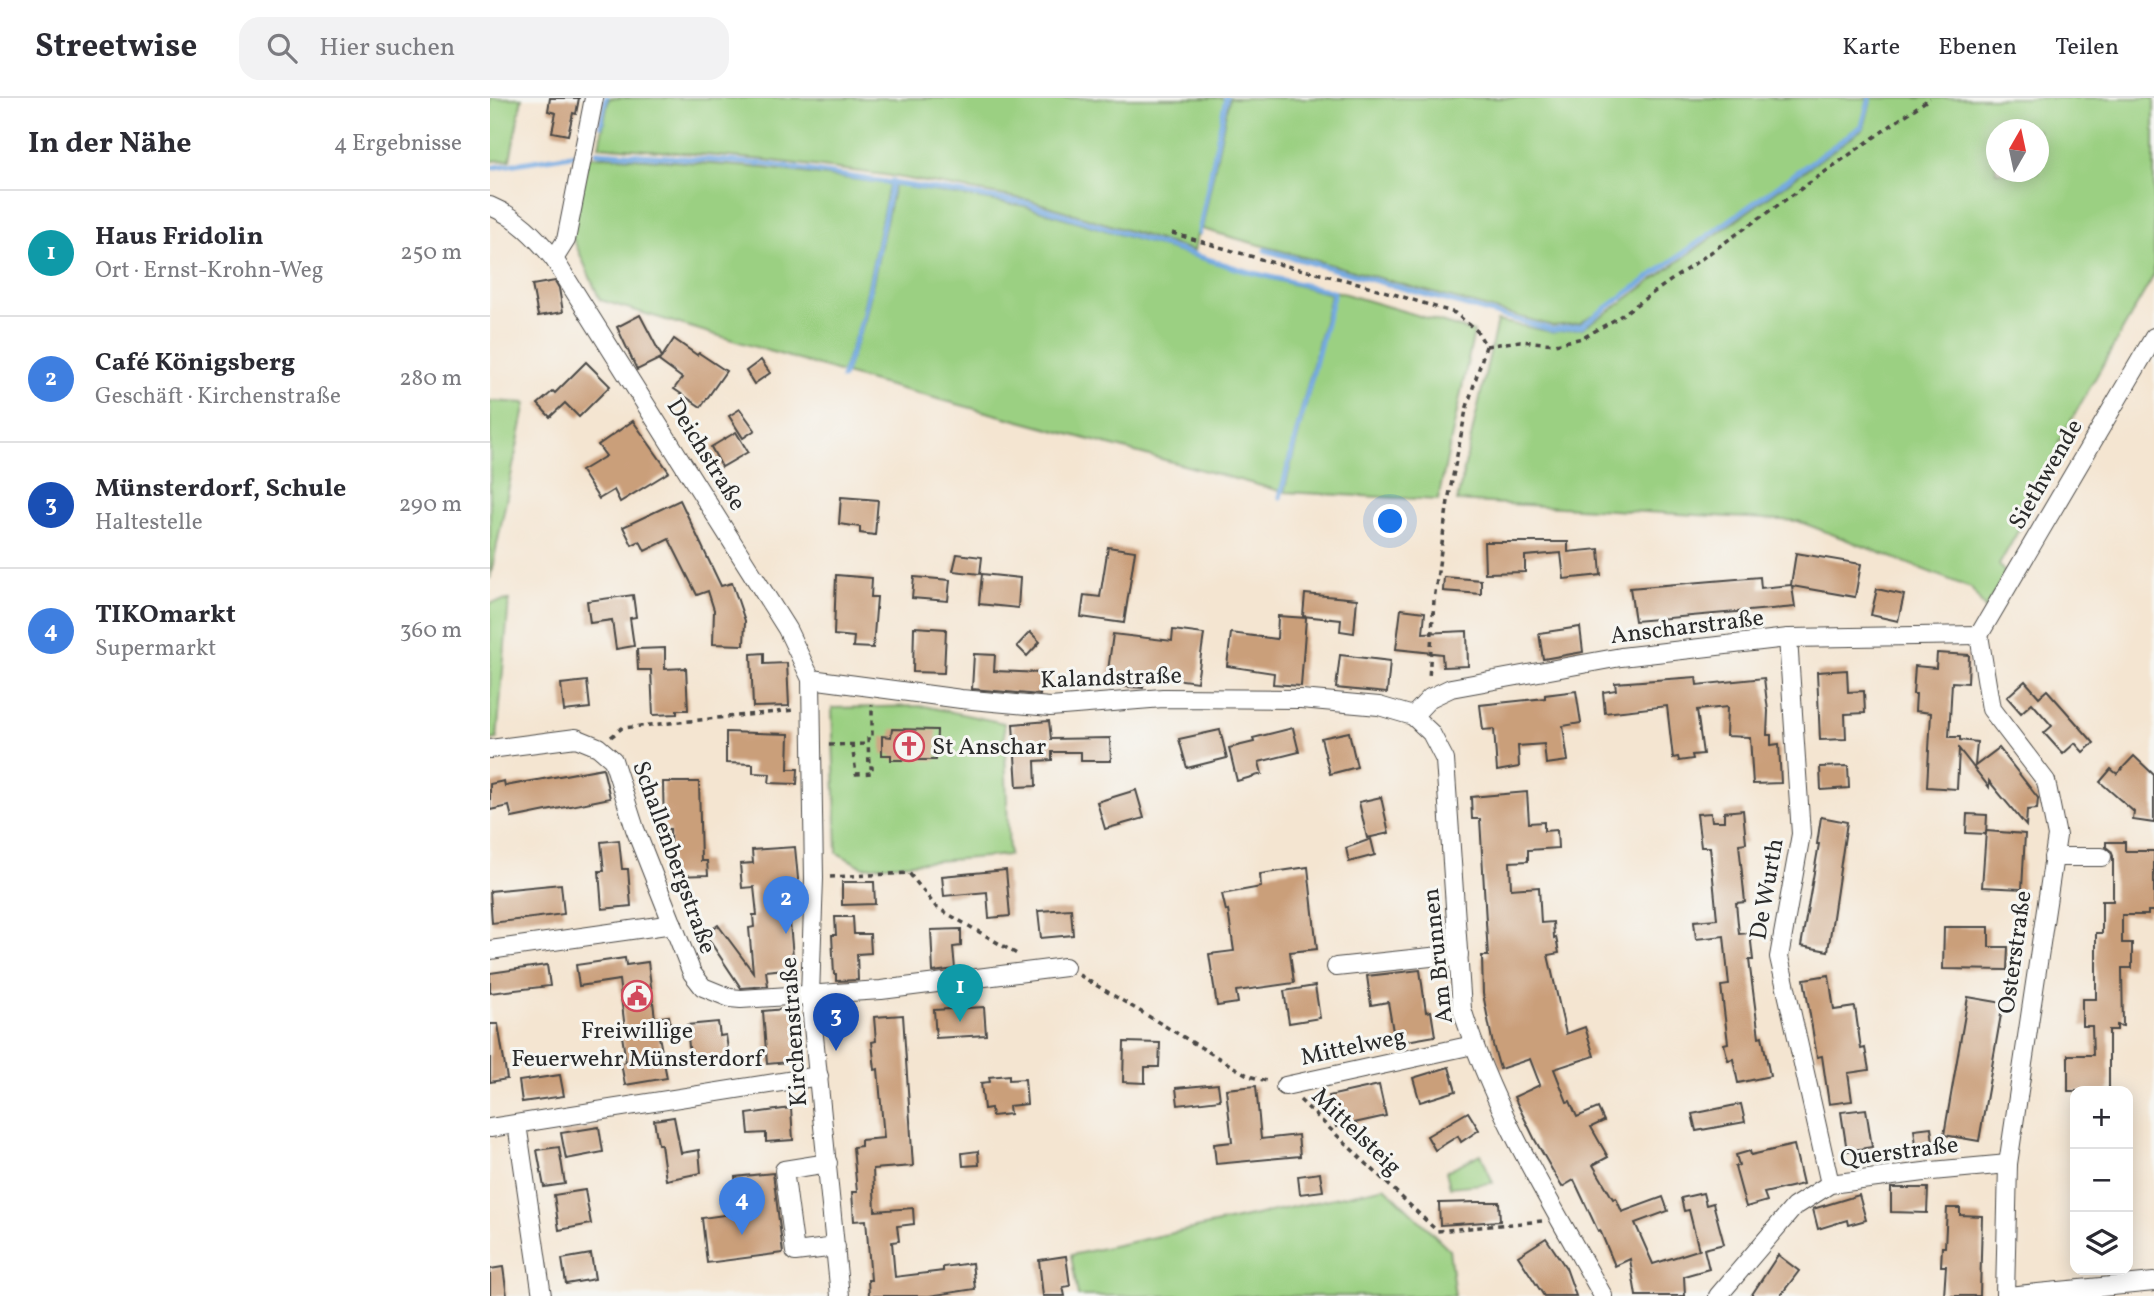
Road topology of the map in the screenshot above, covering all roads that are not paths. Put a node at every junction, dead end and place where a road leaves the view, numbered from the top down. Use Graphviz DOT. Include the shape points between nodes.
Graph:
graph roads {
  1 [pos="594,98"];
  2 [pos="490,206"];
  3 [pos="554,259"];
  4 [pos="2154,337"];
  5 [pos="1979,635"];
  6 [pos="1788,638"];
  7 [pos="811,679"];
  8 [pos="1413,716"];
  9 [pos="490,749"];
  10 [pos="2053,857"];
  11 [pos="2102,857"];
  12 [pos="673,924"];
  13 [pos="490,950"];
  14 [pos="1459,954"];
  15 [pos="1065,967"];
  16 [pos="1336,967"];
  17 [pos="810,996"];
  18 [pos="1474,1045"];
  19 [pos="819,1076"];
  20 [pos="1285,1086"];
  21 [pos="517,1124"];
  22 [pos="490,1128"];
  23 [pos="828,1163"];
  24 [pos="2008,1164"];
  25 [pos="1830,1184"];
  26 [pos="836,1247"];
  27 [pos="2154,1282"];
  28 [pos="542,1296"];
  29 [pos="840,1296"];
  30 [pos="1604,1296"];
  31 [pos="1718,1296"];
  32 [pos="2006,1296"];
  1 -- 3 [label="street" via="566,240"];
  2 -- 3 [label="street, Deichstraße" via="534,235"];
  3 -- 7 [label="street, Deichstraße" via="787,629"];
  4 -- 5 [label="street, Siethwende"];
  5 -- 6 [label="street, Anscharstraße"];
  5 -- 10 [label="street, Osterstraße" via="1992,709 2046,781 2057,836"];
  6 -- 8 [label="street, Anscharstraße" via="1621,657 1451,688 1430,698"];
  6 -- 25 [label="street, De Wurth" via="1801,834 1779,957"];
  7 -- 8 [label="street, Kalandstraße" via="1050,707 1163,698 1301,699 1379,706"];
  7 -- 17 [label="street, Kirchenstraße" via="814,878"];
  8 -- 14 [label="street, Am Brunnen" via="1431,733 1445,760"];
  9 -- 12 [label="street, Schallenbergstraße" via="576,738 598,747 613,760"];
  10 -- 11 [label="street"];
  10 -- 24 [label="street, Osterstraße"];
  12 -- 13 [label="street"];
  12 -- 17 [label="street, Schallenbergstraße" via="692,973 703,987 741,999"];
  14 -- 16 [label="street"];
  14 -- 18 [label="street, Am Brunnen" via="1462,1009"];
  15 -- 17 [label="street, Schallenbergstraße"];
  17 -- 19 [label="street, Kirchenstraße"];
  18 -- 20 [label="street, Mittelweg"];
  18 -- 30 [label="street, Am Brunnen" via="1500,1108"];
  19 -- 21 [label="street"];
  19 -- 23 [label="street, Kirchenstraße"];
  21 -- 22 [label="street"];
  21 -- 28 [label="street"];
  23 -- 26 [label="street, Kirchenstraße"];
  23 -- 26 [label="street" via="784,1170 795,1252"];
  24 -- 25 [label="street, Querstraße"];
  24 -- 32 [label="street, Osterstraße"];
  25 -- 31 [label="street, Querstraße" via="1794,1207"];
  26 -- 29 [label="street, Kirchenstraße"];
  27 -- 32 [label="street"];
}
